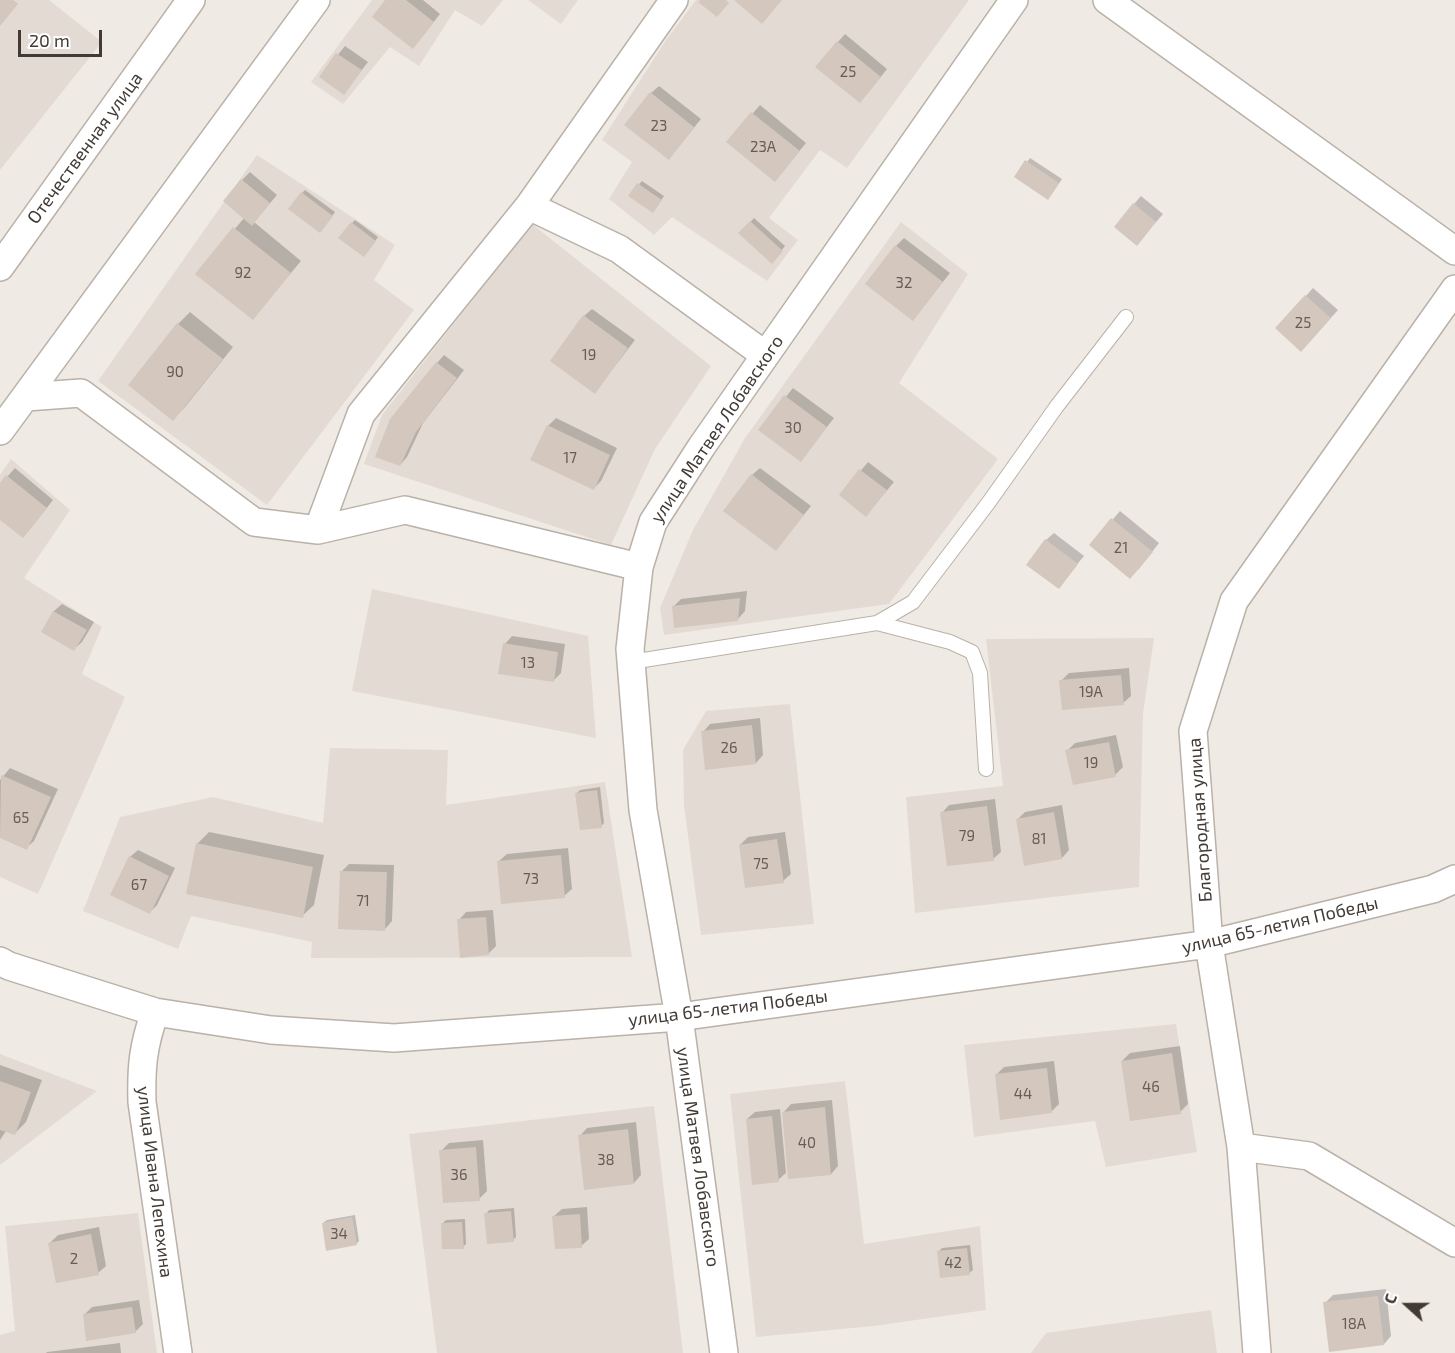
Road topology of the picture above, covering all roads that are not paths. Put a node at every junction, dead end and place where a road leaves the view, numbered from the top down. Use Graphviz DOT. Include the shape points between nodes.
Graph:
graph roads {
  1 [pos="191,0"];
  2 [pos="316,0"];
  3 [pos="674,0"];
  4 [pos="1014,0"];
  5 [pos="1107,0"];
  6 [pos="529,207"];
  7 [pos="1455,251"];
  8 [pos="0,267"];
  9 [pos="1455,289"];
  10 [pos="1126,317"];
  11 [pos="765,355"];
  12 [pos="26,397"];
  13 [pos="0,431"];
  14 [pos="318,530"];
  15 [pos="639,567"];
  16 [pos="877,623"];
  17 [pos="631,662"];
  18 [pos="986,769"];
  19 [pos="1455,879"];
  20 [pos="1209,944"];
  21 [pos="0,961"];
  22 [pos="155,1012"];
  23 [pos="679,1017"];
  24 [pos="1241,1148"];
  25 [pos="1455,1243"];
  26 [pos="178,1353"];
  27 [pos="724,1353"];
  28 [pos="1257,1353"];
  1 -- 8 [label="street, Отечественная улица"];
  2 -- 12 [label="street"];
  3 -- 6 [label="street"];
  4 -- 11 [label="street, улица Матвея Лобавского"];
  5 -- 7 [label="street"];
  6 -- 11 [label="street" via="620,249"];
  6 -- 14 [label="street" via="361,414"];
  9 -- 20 [label="street, Благородная улица" via="1234,602 1193,731"];
  10 -- 16 [label="lane" via="913,602"];
  11 -- 15 [label="street, улица Матвея Лобавского" via="653,522"];
  12 -- 13 [label="street"];
  12 -- 14 [label="street" via="81,393 254,522"];
  14 -- 15 [label="street" via="405,510"];
  15 -- 17 [label="street, улица Матвея Лобавского"];
  16 -- 17 [label="lane"];
  16 -- 18 [label="lane" via="950,642 972,652 980,673"];
  17 -- 23 [label="street, улица Матвея Лобавского" via="643,810"];
  19 -- 20 [label="street, улица 65-летия Победы" via="1433,889"];
  20 -- 23 [label="street, улица 65-летия Победы"];
  20 -- 24 [label="street, Благородная улица"];
  21 -- 22 [label="street, улица 65-летия Победы"];
  22 -- 23 [label="street, улица 65-летия Победы" via="271,1030 394,1038"];
  22 -- 26 [label="street, улица Ивана Лепехина" via="141,1063 142,1102"];
  23 -- 27 [label="street, улица Матвея Лобавского"];
  24 -- 25 [label="street" via="1309,1156"];
  24 -- 28 [label="street, Благородная улица"];
}
